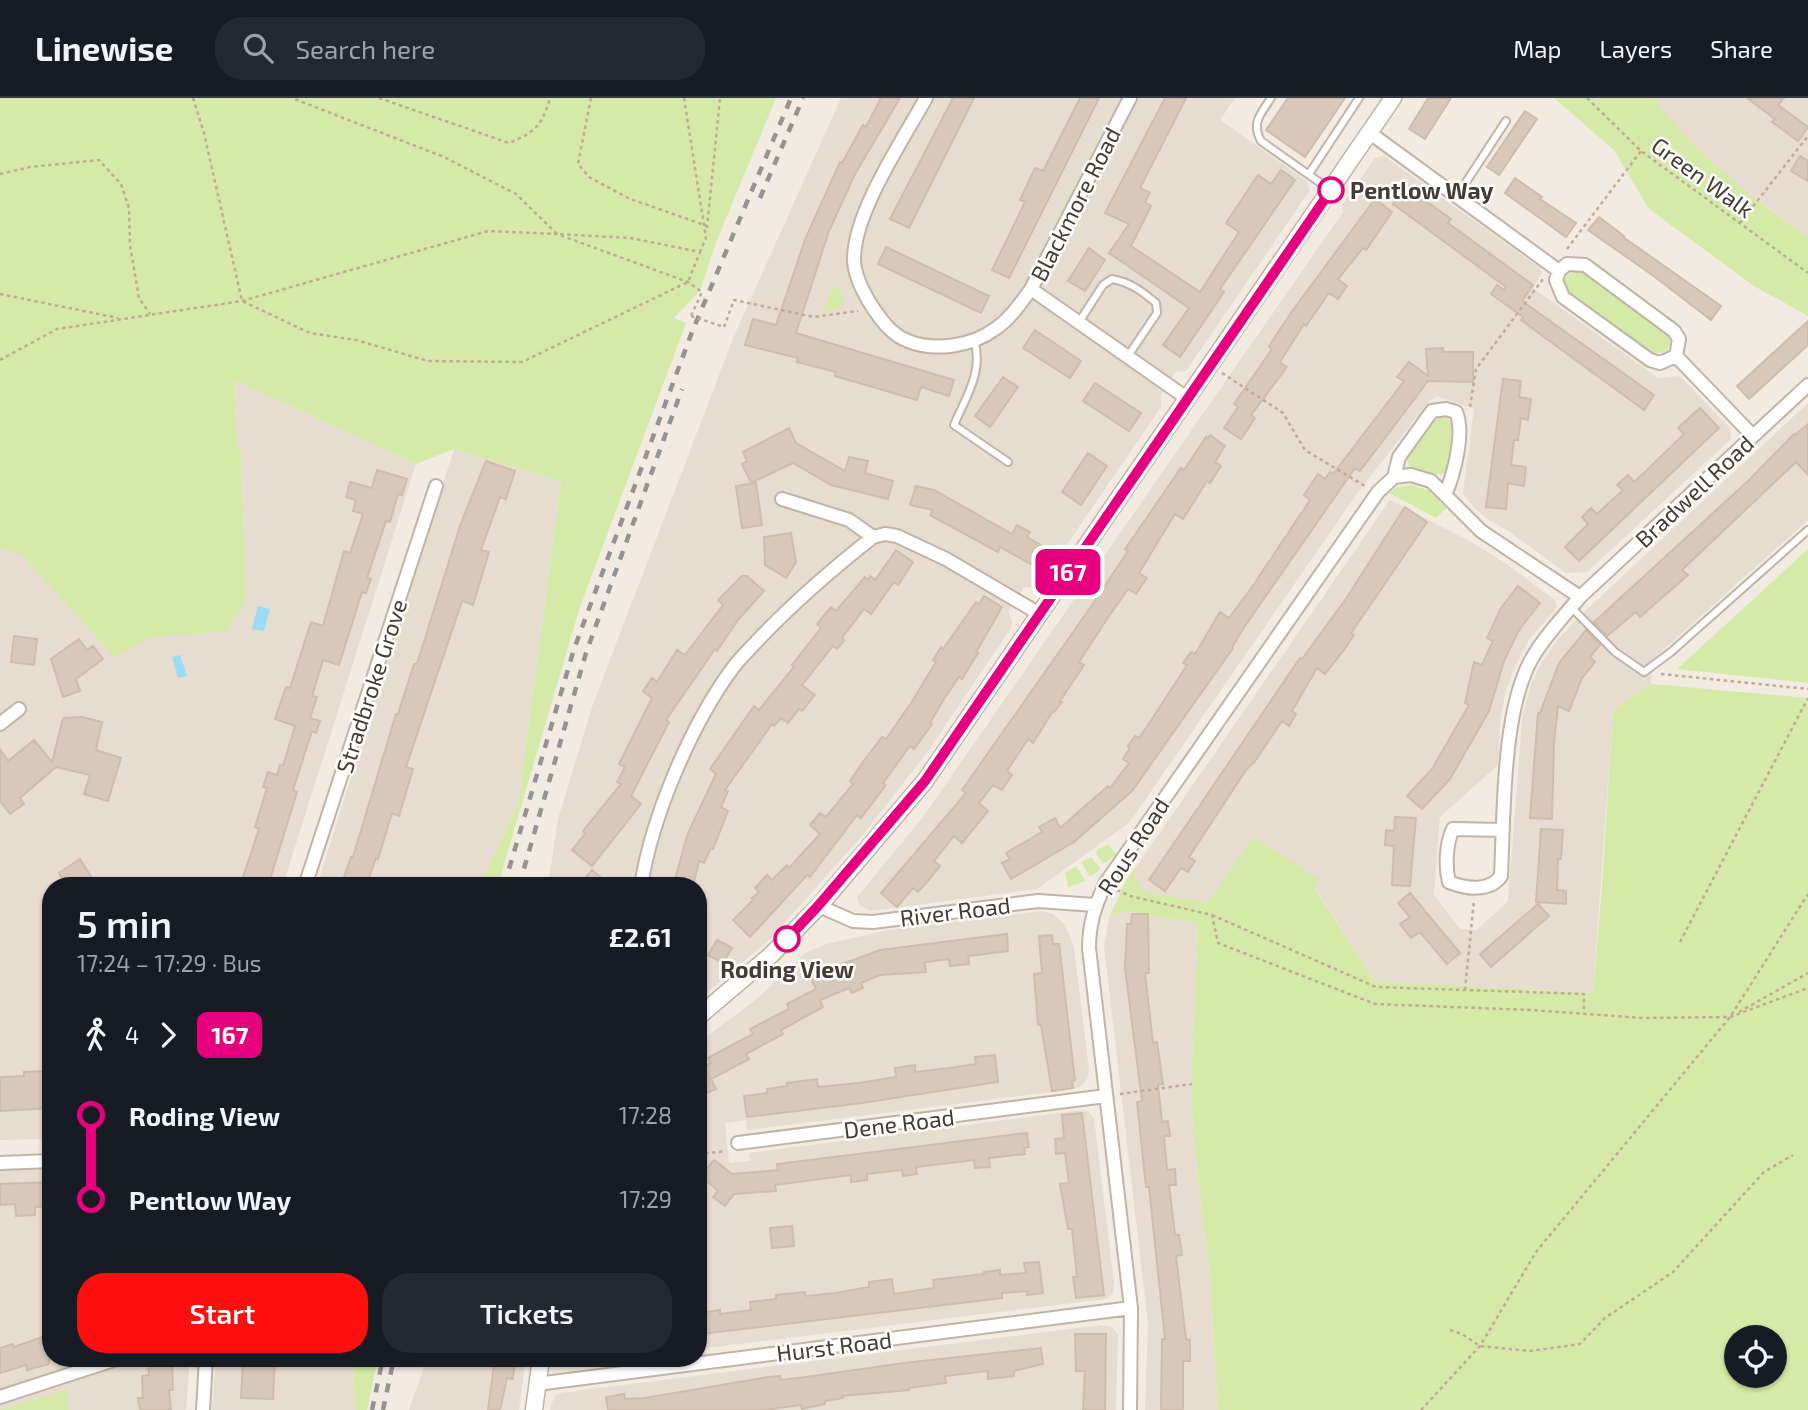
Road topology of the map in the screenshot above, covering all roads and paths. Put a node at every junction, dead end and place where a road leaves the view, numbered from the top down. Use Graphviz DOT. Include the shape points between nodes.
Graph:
graph roads {
  1 [pos="193,98"];
  2 [pos="292,98"];
  3 [pos="379,98"];
  4 [pos="550,98"];
  5 [pos="591,98"];
  6 [pos="684,98"];
  7 [pos="720,98"];
  8 [pos="926,98"];
  9 [pos="1130,98"];
  10 [pos="1271,98"];
  11 [pos="1359,98"];
  12 [pos="1393,98"];
  13 [pos="1587,98"];
  14 [pos="1506,121"];
  15 [pos="1370,133"];
  16 [pos="1808,136"];
  17 [pos="1641,152"];
  18 [pos="0,174"];
  19 [pos="1310,174"];
  20 [pos="1331,190"];
  21 [pos="1457,196"];
  22 [pos="1740,223"];
  23 [pos="705,226"];
  24 [pos="557,234"];
  25 [pos="700,252"];
  26 [pos="1556,269"];
  27 [pos="1808,273"];
  28 [pos="688,282"];
  29 [pos="0,288"];
  30 [pos="1031,289"];
  31 [pos="0,294"];
  32 [pos="242,301"];
  33 [pos="874,309"];
  34 [pos="150,314"];
  35 [pos="121,318"];
  36 [pos="1078,324"];
  37 [pos="974,340"];
  38 [pos="1676,356"];
  39 [pos="1127,357"];
  40 [pos="0,360"];
  41 [pos="1210,366"];
  42 [pos="1808,385"];
  43 [pos="1188,399"];
  44 [pos="1458,418"];
  45 [pos="1753,436"];
  46 [pos="1008,462"];
  47 [pos="1394,477"];
  48 [pos="436,486"];
  49 [pos="1378,492"];
  50 [pos="1445,495"];
  51 [pos="782,499"];
  52 [pos="1808,530"];
  53 [pos="873,537"];
  54 [pos="1580,597"];
  55 [pos="1571,607"];
  56 [pos="1038,613"];
  57 [pos="1644,672"];
  58 [pos="1808,689"];
  59 [pos="1808,698"];
  60 [pos="19,709"];
  61 [pos="0,724"];
  62 [pos="1503,830"];
  63 [pos="308,877"];
  64 [pos="644,877"];
  65 [pos="1105,884"];
  66 [pos="1475,887"];
  67 [pos="1808,894"];
  68 [pos="1095,905"];
  69 [pos="818,906"];
  70 [pos="1212,915"];
  71 [pos="1680,942"];
  72 [pos="1808,974"];
  73 [pos="1808,988"];
  74 [pos="1465,990"];
  75 [pos="707,1009"];
  76 [pos="1584,1013"];
  77 [pos="1730,1017"];
  78 [pos="1192,1084"];
  79 [pos="1106,1096"];
  80 [pos="738,1143"];
  81 [pos="707,1153"];
  82 [pos="1793,1156"];
  83 [pos="42,1161"];
  84 [pos="0,1163"];
  85 [pos="1131,1308"];
  86 [pos="1450,1330"];
  87 [pos="1480,1346"];
  88 [pos="707,1362"];
  89 [pos="92,1367"];
  90 [pos="205,1367"];
  91 [pos="540,1367"];
  92 [pos="670,1367"];
  93 [pos="537,1384"];
  94 [pos="0,1397"];
  95 [pos="203,1410"];
  96 [pos="534,1410"];
  97 [pos="1130,1410"];
  98 [pos="1421,1410"];
  1 -- 32 [label="path"];
  2 -- 24 [label="path" via="444,157 516,194"];
  3 -- 4 [label="path" via="509,143 529,135 544,120"];
  5 -- 23 [label="path" via="578,164 589,177 628,198"];
  6 -- 23 [label="path"];
  7 -- 23 [label="path"];
  8 -- 33 [label="street" via="867,205 858,232 854,260 861,288"];
  9 -- 30 [label="street, Blackmore Road"];
  10 -- 19 [label="lane" via="1258,118 1256,131 1261,141"];
  11 -- 19 [label="lane"];
  12 -- 15 [label="street"];
  13 -- 17 [label="path, Green Walk"];
  14 -- 21 [label="lane"];
  15 -- 20 [label="street"];
  15 -- 21 [label="street"];
  16 -- 22 [label="path"];
  17 -- 22 [label="path, Green Walk"];
  17 -- 26 [label="path"];
  18 -- 34 [label="path" via="99,160 121,184 129,208 139,298"];
  19 -- 20 [label="lane"];
  20 -- 41 [label="street"];
  21 -- 26 [label="street"];
  22 -- 27 [label="path, Green Walk"];
  23 -- 25 [label="path"];
  24 -- 25 [label="path" via="631,237"];
  24 -- 28 [label="path"];
  24 -- 32 [label="path" via="488,231"];
  25 -- 28 [label="path"];
  26 -- 38 [label="street" via="1563,297 1650,360 1660,363"];
  26 -- 38 [label="street" via="1567,264 1586,265 1674,331 1679,339"];
  26 -- 44 [label="path" via="1535,287 1476,369 1470,412"];
  28 -- 32 [label="path" via="522,362 428,361 356,340 310,333"];
  28 -- 33 [label="path, bridge" via="702,292 691,316 724,327 734,300 814,317"];
  29 -- 31 [label="path"];
  30 -- 36 [label="street, Blackmore Road"];
  30 -- 37 [label="street" via="1013,314"];
  31 -- 35 [label="path"];
  32 -- 34 [label="path"];
  33 -- 37 [label="street" via="887,327 908,341 954,346"];
  34 -- 35 [label="path"];
  35 -- 40 [label="path" via="57,329"];
  36 -- 39 [label="street, Blackmore Road"];
  36 -- 39 [label="lane" via="1102,285 1112,279 1143,292 1156,303 1157,313"];
  37 -- 46 [label="lane" via="978,367 954,425"];
  38 -- 45 [label="street"];
  39 -- 43 [label="street, Blackmore Road"];
  41 -- 43 [label="street"];
  41 -- 49 [label="path" via="1283,414 1305,450"];
  42 -- 45 [label="street, Bradwell Road"];
  43 -- 56 [label="street"];
  44 -- 47 [label="street, Rous Road" via="1456,412 1446,409 1432,411 1399,457"];
  44 -- 50 [label="street" via="1453,475"];
  45 -- 54 [label="street, Bradwell Road"];
  47 -- 49 [label="street, Rous Road"];
  47 -- 50 [label="street" via="1411,475 1431,481"];
  48 -- 63 [label="street, Stradbroke Grove"];
  49 -- 65 [label="street, Rous Road"];
  50 -- 54 [label="street" via="1481,531"];
  51 -- 53 [label="street" via="849,520"];
  52 -- 57 [label="lane"];
  53 -- 56 [label="street" via="886,534 910,542"];
  53 -- 64 [label="street" via="793,603 732,668 676,771"];
  54 -- 55 [label="street, Bradwell Road"];
  55 -- 57 [label="lane" via="1615,652"];
  55 -- 62 [label="street, Bradwell Road" via="1531,660 1521,682 1509,738"];
  56 -- 69 [label="street" via="925,781"];
  57 -- 58 [label="path"];
  59 -- 71 [label="path"];
  60 -- 61 [label="street"];
  62 -- 66 [label="street" via="1501,876 1487,888"];
  62 -- 66 [label="street" via="1453,829 1449,837 1449,882"];
  65 -- 68 [label="street, Rous Road"];
  65 -- 70 [label="path" via="1130,896"];
  66 -- 74 [label="path"];
  67 -- 77 [label="path"];
  68 -- 69 [label="street, River Road" via="1038,901 873,922 853,921"];
  68 -- 79 [label="street, Rous Road" via="1088,948"];
  69 -- 75 [label="street" via="771,955"];
  70 -- 74 [label="path" via="1376,987"];
  70 -- 76 [label="path" via="1218,943 1375,1004"];
  72 -- 77 [label="path"];
  73 -- 77 [label="path"];
  74 -- 76 [label="path" via="1584,994"];
  76 -- 77 [label="path"];
  77 -- 87 [label="path" via="1536,1252"];
  78 -- 79 [label="path"];
  79 -- 80 [label="street, Dene Road"];
  79 -- 85 [label="street, Rous Road"];
  80 -- 81 [label="path" via="727,1145 728,1151"];
  82 -- 87 [label="path" via="1763,1172 1673,1272 1605,1318 1580,1344 1530,1351"];
  83 -- 84 [label="street"];
  85 -- 88 [label="street, Hurst Road"];
  85 -- 97 [label="street, Rous Road"];
  86 -- 87 [label="path"];
  87 -- 98 [label="path"];
  89 -- 94 [label="street"];
  90 -- 95 [label="street"];
  91 -- 93 [label="street"];
  92 -- 93 [label="street, Hurst Road"];
  93 -- 96 [label="street"];
}
